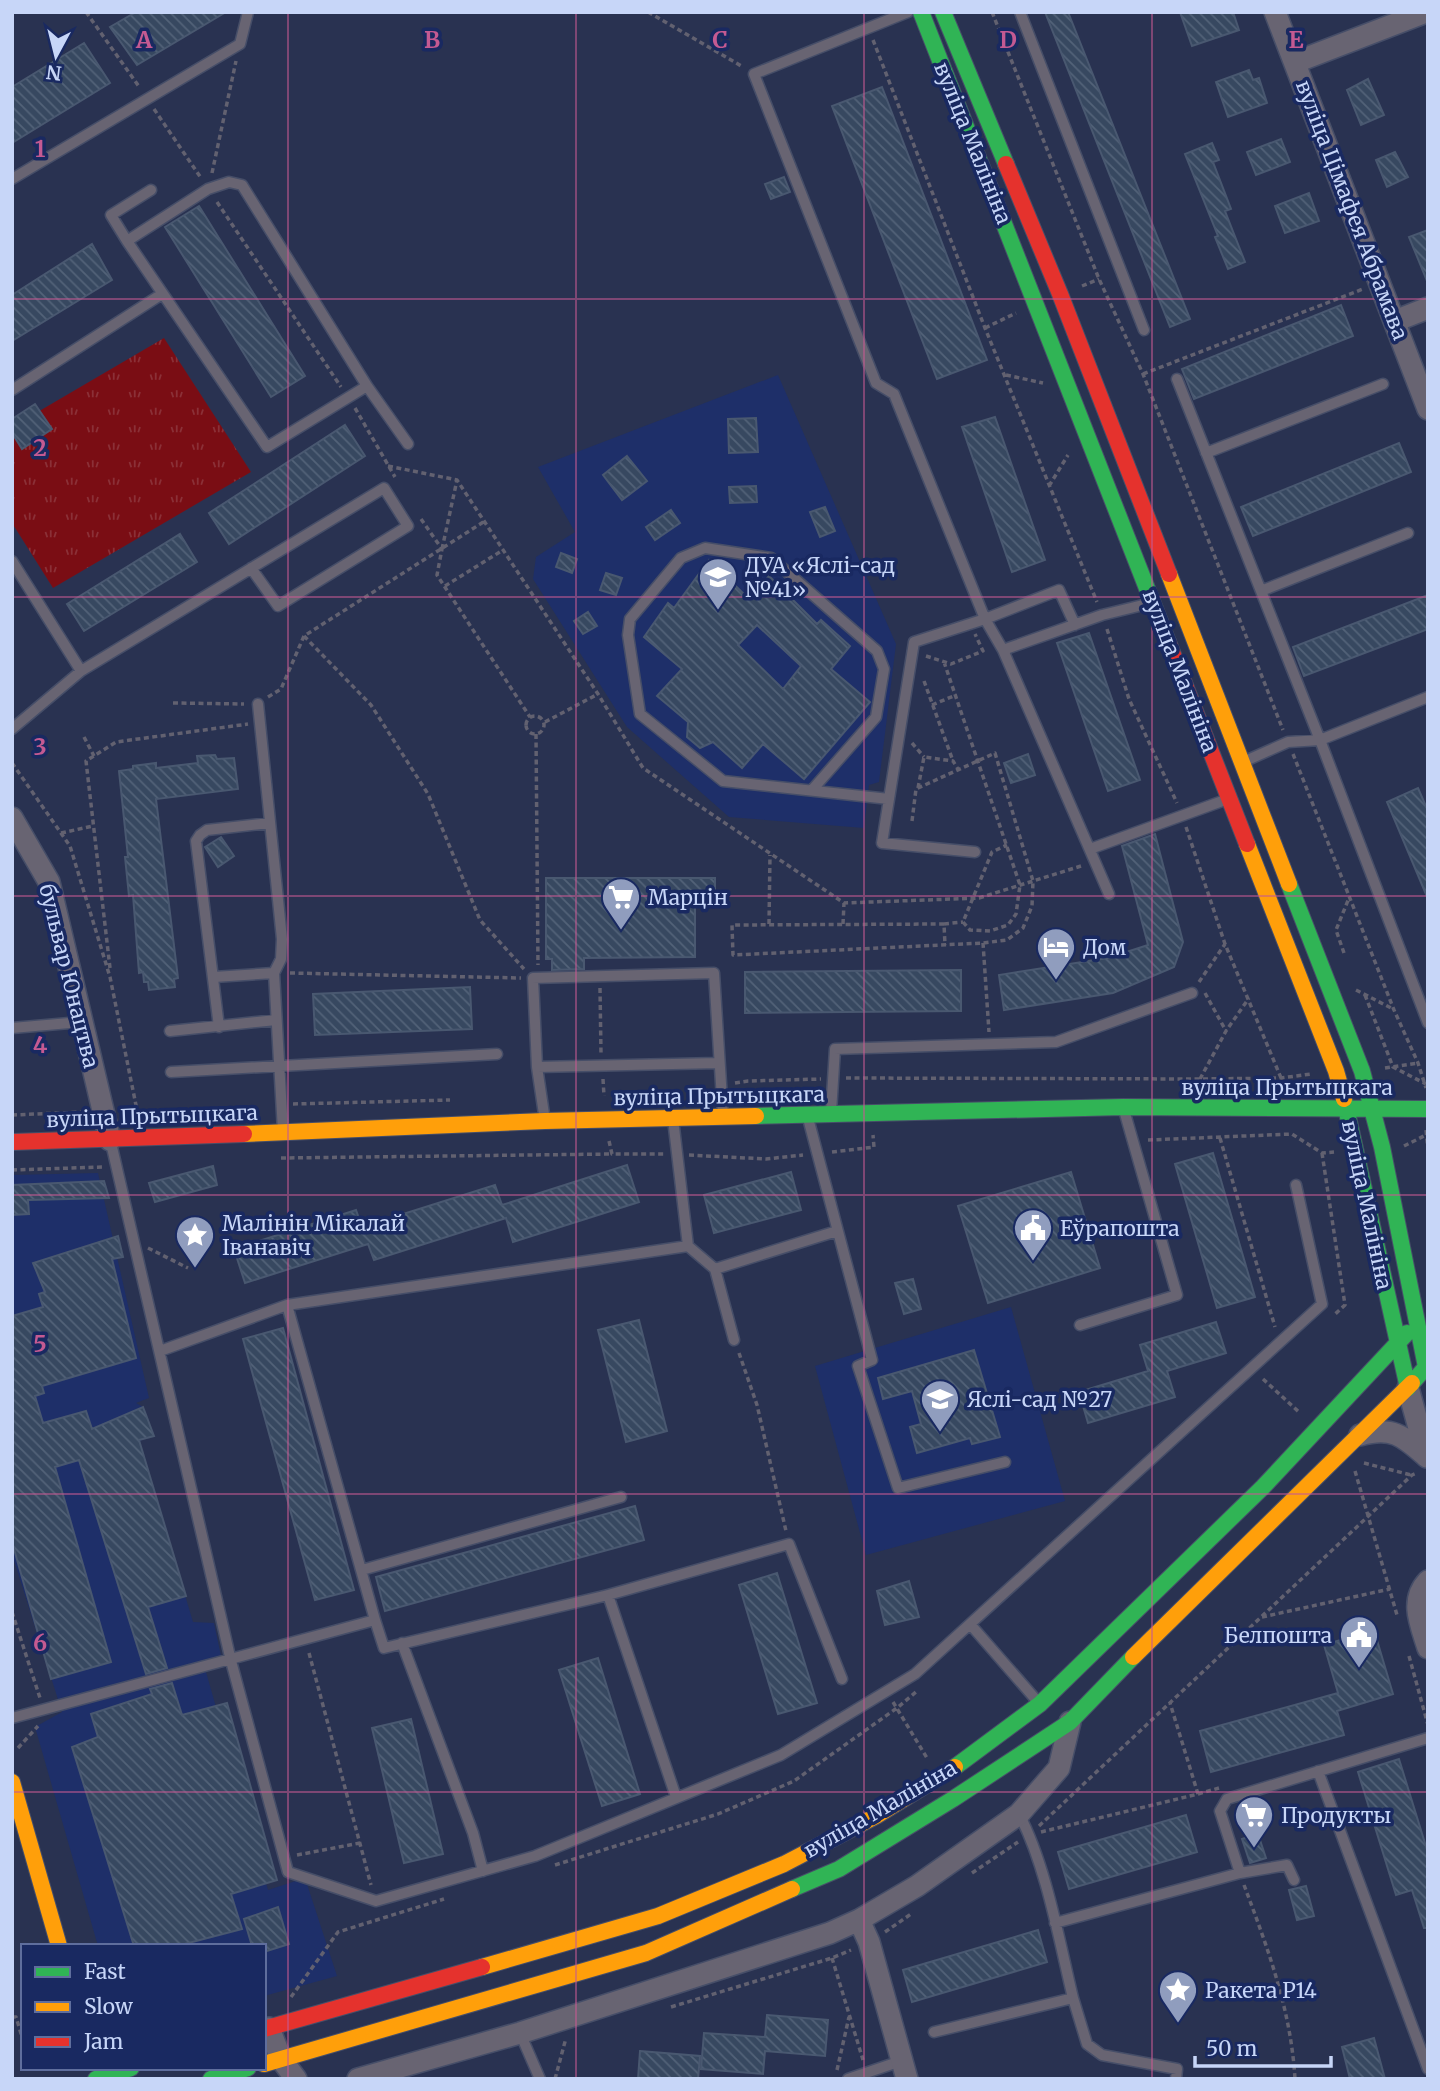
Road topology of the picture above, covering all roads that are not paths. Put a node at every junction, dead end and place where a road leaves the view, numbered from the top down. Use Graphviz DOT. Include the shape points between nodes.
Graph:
graph roads {
  1 [pos="248,12"];
  2 [pos="908,12"];
  3 [pos="921,12"];
  4 [pos="943,12"];
  5 [pos="1020,12"];
  6 [pos="1275,12"];
  7 [pos="1426,12"];
  8 [pos="1296,62"];
  9 [pos="12,179"];
  10 [pos="152,190"];
  11 [pos="127,241"];
  12 [pos="162,294"];
  13 [pos="1428,308"];
  14 [pos="1395,321"];
  15 [pos="1144,330"];
  16 [pos="1177,379"];
  17 [pos="1383,384"];
  18 [pos="367,386"];
  19 [pos="12,390"];
  20 [pos="1428,409"];
  21 [pos="408,444"];
  22 [pos="1206,453"];
  23 [pos="1408,533"];
  24 [pos="12,561"];
  25 [pos="251,568"];
  26 [pos="1261,591"];
  27 [pos="1154,602"];
  28 [pos="985,619"];
  29 [pos="1074,625"];
  30 [pos="1003,650"];
  31 [pos="81,671"];
  32 [pos="1428,697"];
  33 [pos="258,704"];
  34 [pos="12,729"];
  35 [pos="1320,740"];
  36 [pos="1243,762"];
  37 [pos="1254,789"];
  38 [pos="811,790"];
  39 [pos="1230,798"];
  40 [pos="889,799"];
  41 [pos="12,818"];
  42 [pos="270,823"];
  43 [pos="1090,849"];
  44 [pos="975,852"];
  45 [pos="1110,894"];
  46 [pos="274,973"];
  47 [pos="214,977"];
  48 [pos="1192,993"];
  49 [pos="276,1020"];
  50 [pos="81,1022"];
  51 [pos="1428,1023"];
  52 [pos="219,1027"];
  53 [pos="12,1028"];
  54 [pos="170,1031"];
  55 [pos="497,1054"];
  56 [pos="718,1063"];
  57 [pos="278,1066"];
  58 [pos="537,1067"];
  59 [pos="171,1072"];
  60 [pos="1124,1107"];
  61 [pos="1372,1109"];
  62 [pos="1347,1110"];
  63 [pos="1428,1110"];
  64 [pos="808,1115"];
  65 [pos="831,1115"];
  66 [pos="723,1118"];
  67 [pos="673,1119"];
  68 [pos="545,1121"];
  69 [pos="283,1131"];
  70 [pos="110,1140"];
  71 [pos="12,1142"];
  72 [pos="1296,1185"];
  73 [pos="836,1231"];
  74 [pos="688,1246"];
  75 [pos="715,1269"];
  76 [pos="287,1305"];
  77 [pos="1417,1323"];
  78 [pos="1080,1325"];
  79 [pos="734,1340"];
  80 [pos="1397,1343"];
  81 [pos="160,1351"];
  82 [pos="1427,1371"];
  83 [pos="1408,1388"];
  84 [pos="1360,1435"];
  85 [pos="1005,1462"];
  86 [pos="1425,1463"];
  87 [pos="621,1497"];
  88 [pos="362,1570"];
  89 [pos="1428,1581"];
  90 [pos="608,1595"];
  91 [pos="375,1620"];
  92 [pos="970,1624"];
  93 [pos="402,1643"];
  94 [pos="1418,1649"];
  95 [pos="231,1661"];
  96 [pos="842,1679"];
  97 [pos="1040,1704"];
  98 [pos="12,1718"];
  99 [pos="1070,1722"];
  100 [pos="1428,1738"];
  101 [pos="1318,1771"];
  102 [pos="12,1782"];
  103 [pos="676,1797"];
  104 [pos="1019,1814"];
  105 [pos="483,1871"];
  106 [pos="1240,1873"];
  107 [pos="1294,1880"];
  108 [pos="859,1920"];
  109 [pos="1055,1923"];
  110 [pos="58,1944"];
  111 [pos="1073,1998"];
  112 [pos="267,2028"];
  113 [pos="934,2032"];
  114 [pos="520,2033"];
  115 [pos="273,2061"];
  116 [pos="1428,2069"];
  117 [pos="125,2070"];
  118 [pos="241,2070"];
  119 [pos="904,2070"];
  120 [pos="98,2079"];
  121 [pos="211,2079"];
  122 [pos="296,2079"];
  123 [pos="358,2079"];
  124 [pos="540,2079"];
  125 [pos="848,2079"];
  126 [pos="1176,2079"];
  1 -- 9 [label="lane" via="240,44"];
  2 -- 28 [label="lane" via="754,74 876,383 894,394"];
  3 -- 27 [label="main road, вуліца Малініна"];
  4 -- 36 [label="main road, вуліца Малініна" via="1060,295"];
  5 -- 15 [label="lane"];
  6 -- 8 [label="street, вуліца Цімафея Абрамава"];
  7 -- 8 [label="street"];
  8 -- 14 [label="street, вуліца Цімафея Абрамава"];
  10 -- 11 [label="lane" via="111,215"];
  11 -- 12 [label="lane"];
  11 -- 18 [label="lane" via="208,189 229,182 242,185"];
  12 -- 18 [label="lane" via="267,447"];
  12 -- 19 [label="lane"];
  13 -- 14 [label="street"];
  14 -- 20 [label="street, вуліца Цімафея Абрамава"];
  16 -- 22 [label="lane"];
  17 -- 22 [label="lane"];
  18 -- 21 [label="lane"];
  22 -- 26 [label="lane"];
  23 -- 26 [label="lane"];
  24 -- 31 [label="lane"];
  25 -- 25 [label="lane" via="384,488 408,526 278,606"];
  25 -- 31 [label="lane"];
  26 -- 35 [label="lane"];
  27 -- 29 [label="lane"];
  27 -- 39 [label="main road, вуліца Малініна"];
  28 -- 29 [label="lane" via="1059,590"];
  28 -- 30 [label="lane"];
  28 -- 40 [label="lane" via="914,642"];
  29 -- 30 [label="lane"];
  30 -- 43 [label="lane"];
  31 -- 34 [label="lane"];
  32 -- 35 [label="lane"];
  33 -- 42 [label="lane"];
  35 -- 36 [label="lane" via="1288,743"];
  35 -- 51 [label="lane"];
  36 -- 37 [label="main road, вуліца Малініна"];
  37 -- 39 [label="lane"];
  37 -- 61 [label="main road, вуліца Малініна" via="1362,1071"];
  38 -- 38 [label="lane" via="723,781 640,714 628,635 630,619 681,558 705,548 771,558 877,651 884,669 876,717"];
  38 -- 40 [label="lane"];
  39 -- 43 [label="lane"];
  39 -- 62 [label="main road, вуліца Малініна"];
  40 -- 44 [label="lane" via="883,843"];
  41 -- 50 [label="street, бульвар Юнацтва" via="49,882"];
  42 -- 46 [label="lane" via="282,939 281,959"];
  42 -- 47 [label="lane" via="207,830 196,841"];
  43 -- 45 [label="lane"];
  46 -- 47 [label="lane"];
  46 -- 49 [label="lane"];
  47 -- 52 [label="lane"];
  48 -- 65 [label="lane" via="1056,1042 835,1049"];
  49 -- 52 [label="lane"];
  49 -- 57 [label="lane"];
  50 -- 53 [label="lane"];
  50 -- 70 [label="street, бульвар Юнацтва"];
  52 -- 54 [label="lane"];
  55 -- 57 [label="lane"];
  56 -- 58 [label="lane"];
  56 -- 58 [label="lane" via="714,972 536,978"];
  56 -- 66 [label="lane"];
  57 -- 59 [label="lane"];
  57 -- 69 [label="lane"];
  58 -- 68 [label="lane"];
  60 -- 62 [label="main road, вуліца Прытыцкага"];
  60 -- 65 [label="main road, вуліца Прытыцкага"];
  60 -- 78 [label="lane" via="1177,1295"];
  61 -- 62 [label="main road, вуліца Прытыцкага"];
  61 -- 63 [label="main road, вуліца Прытыцкага"];
  61 -- 77 [label="main road, вуліца Малініна"];
  62 -- 80 [label="main road, вуліца Малініна"];
  64 -- 65 [label="main road, вуліца Прытыцкага"];
  64 -- 66 [label="main road, вуліца Прытыцкага"];
  64 -- 73 [label="lane"];
  66 -- 67 [label="main road, вуліца Прытыцкага"];
  67 -- 68 [label="main road, вуліца Прытыцкага"];
  67 -- 74 [label="lane"];
  68 -- 69 [label="main road, вуліца Прытыцкага"];
  69 -- 70 [label="main road, вуліца Прытыцкага"];
  70 -- 71 [label="main road, вуліца Прытыцкага"];
  70 -- 81 [label="lane"];
  72 -- 92 [label="lane" via="1322,1304"];
  73 -- 75 [label="lane"];
  73 -- 85 [label="lane" via="872,1360 858,1366 898,1488"];
  74 -- 75 [label="lane"];
  74 -- 76 [label="lane"];
  75 -- 79 [label="lane"];
  76 -- 81 [label="lane"];
  76 -- 88 [label="lane"];
  77 -- 80 [label="main road, вуліца Малініна"];
  77 -- 82 [label="main road, вуліца Малініна"];
  80 -- 83 [label="main road, вуліца Малініна"];
  80 -- 97 [label="main road, вуліца Малініна" via="1263,1487"];
  81 -- 95 [label="lane"];
  82 -- 83 [label="main road, вуліца Малініна"];
  83 -- 84 [label="main road, вуліца Малініна"];
  83 -- 86 [label="street"];
  84 -- 86 [label="street" via="1394,1432 1409,1441"];
  84 -- 99 [label="main road, вуліца Малініна" via="1347,1456 1152,1637"];
  87 -- 88 [label="lane"];
  88 -- 91 [label="lane"];
  89 -- 94 [label="street" via="1415,1605"];
  90 -- 93 [label="lane"];
  90 -- 96 [label="lane" via="789,1544"];
  90 -- 103 [label="lane"];
  91 -- 93 [label="lane" via="384,1648"];
  91 -- 95 [label="lane"];
  92 -- 97 [label="lane"];
  92 -- 103 [label="lane" via="915,1674 781,1755"];
  93 -- 105 [label="lane"];
  95 -- 98 [label="lane"];
  95 -- 105 [label="lane" via="288,1872 376,1901"];
  97 -- 112 [label="main road, вуліца Малініна" via="940,1779 784,1864 658,1916"];
  99 -- 104 [label="street" via="1059,1768"];
  99 -- 115 [label="main road, вуліца Малініна" via="839,1869 646,1953"];
  100 -- 101 [label="lane"];
  101 -- 106 [label="lane" via="1227,1799 1220,1811"];
  101 -- 116 [label="lane"];
  102 -- 110 [label="main road"];
  103 -- 105 [label="lane" via="535,1856"];
  104 -- 108 [label="street" via="917,1886"];
  104 -- 109 [label="lane" via="1030,1834"];
  106 -- 107 [label="lane" via="1287,1865"];
  106 -- 109 [label="lane"];
  108 -- 114 [label="street"];
  108 -- 119 [label="street"];
  109 -- 111 [label="lane"];
  111 -- 113 [label="lane"];
  111 -- 126 [label="lane" via="1087,2044 1102,2055 1177,2069"];
  112 -- 115 [label="street"];
  114 -- 123 [label="street"];
  114 -- 124 [label="lane"];
  115 -- 122 [label="street"];
  117 -- 120 [label="main road"];
  118 -- 121 [label="main road"];
  119 -- 125 [label="lane"];
}
